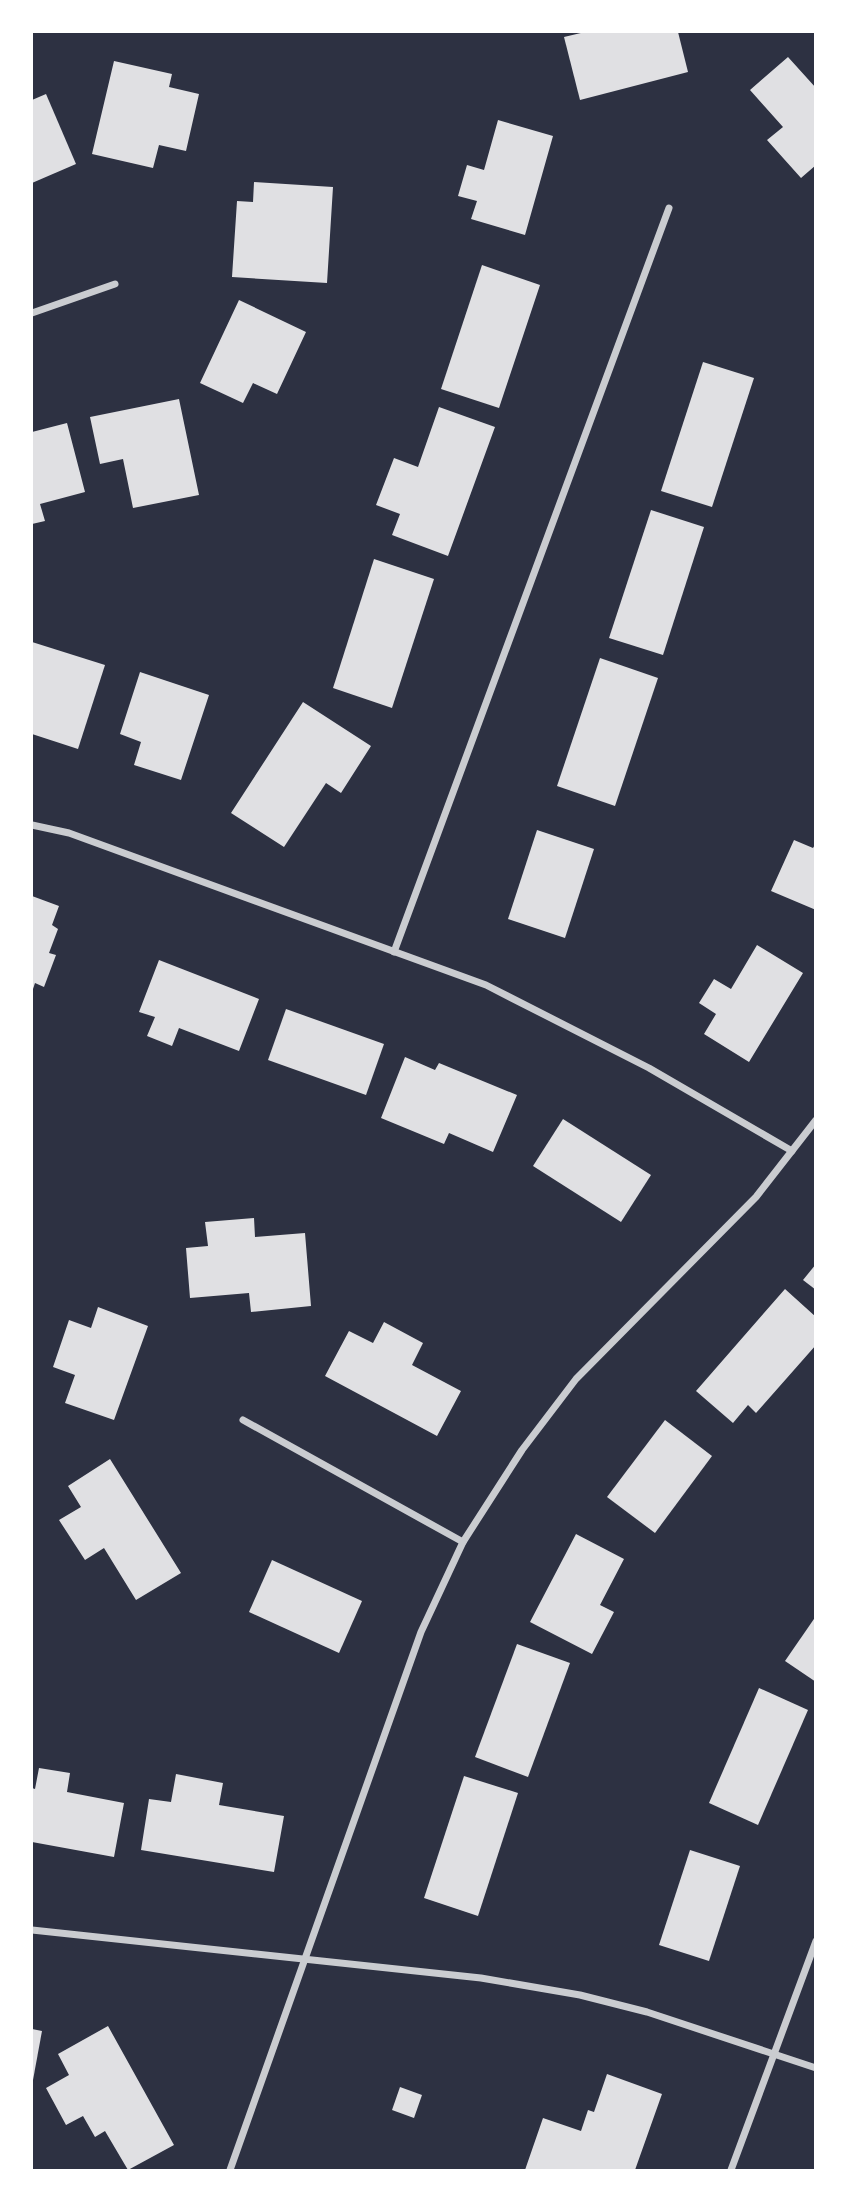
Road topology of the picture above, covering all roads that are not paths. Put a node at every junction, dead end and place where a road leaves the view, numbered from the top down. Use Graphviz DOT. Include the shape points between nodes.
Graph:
graph roads {
  1 [pos="669,208"];
  2 [pos="115,284"];
  3 [pos="32,313"];
  4 [pos="32,825"];
  5 [pos="394,952"];
  6 [pos="816,1120"];
  7 [pos="792,1151"];
  8 [pos="243,1420"];
  9 [pos="463,1542"];
  10 [pos="32,1930"];
  11 [pos="816,1941"];
  12 [pos="305,1959"];
  13 [pos="773,2053"];
  14 [pos="816,2068"];
  15 [pos="230,2171"];
  16 [pos="731,2171"];
  1 -- 5 [label="street"];
  2 -- 3 [label="street"];
  4 -- 5 [label="street" via="69,833"];
  5 -- 7 [label="street" via="486,985 649,1068"];
  6 -- 7 [label="street"];
  7 -- 9 [label="street" via="710,1247 576,1380 522,1450"];
  8 -- 9 [label="street"];
  9 -- 12 [label="street" via="421,1632"];
  10 -- 12 [label="street"];
  11 -- 13 [label="street"];
  12 -- 13 [label="street" via="481,1978 580,1995"];
  12 -- 15 [label="street"];
  13 -- 14 [label="street"];
  13 -- 16 [label="street"];
}
